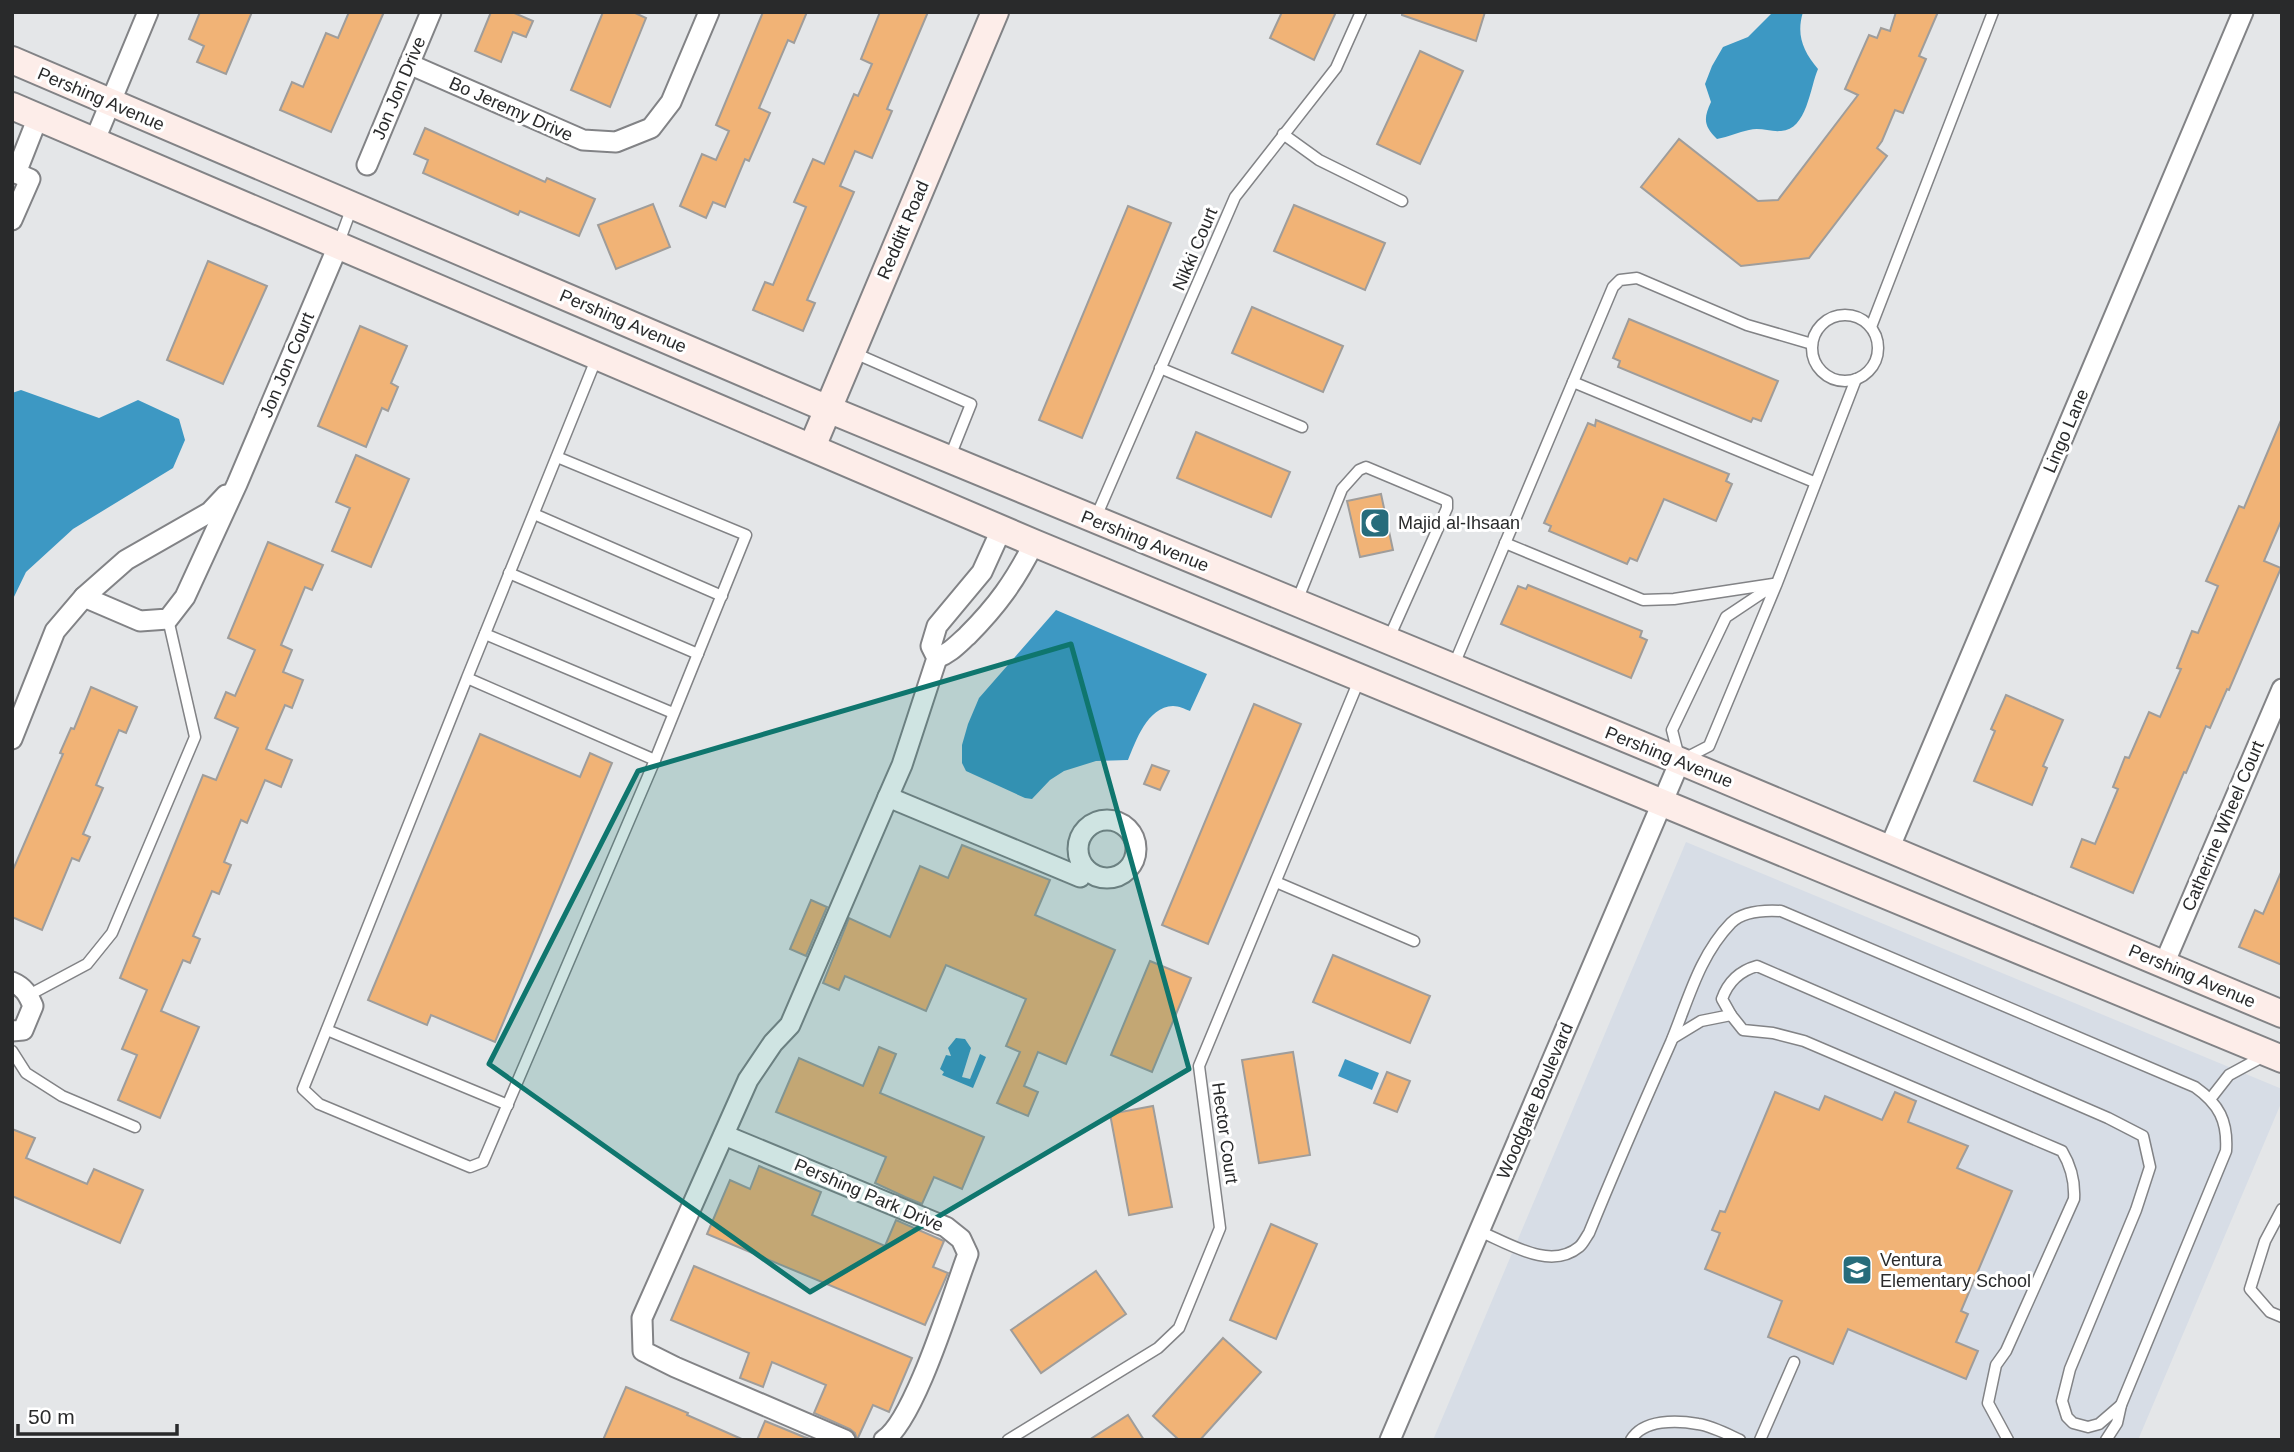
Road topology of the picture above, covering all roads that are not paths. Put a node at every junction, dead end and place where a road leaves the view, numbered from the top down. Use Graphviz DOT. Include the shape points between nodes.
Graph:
graph roads {
  1 [pos="148,12"];
  2 [pos="431,12"];
  3 [pos="709,12"];
  4 [pos="995,12"];
  5 [pos="1361,12"];
  6 [pos="1993,12"];
  7 [pos="2243,12"];
  8 [pos="12,60"];
  9 [pos="409,64"];
  10 [pos="110,103"];
  11 [pos="12,106"];
  12 [pos="38,117"];
  13 [pos="1283,134"];
  14 [pos="94,142"];
  15 [pos="367,165"];
  16 [pos="14,172"];
  17 [pos="1402,201"];
  18 [pos="353,206"];
  19 [pos="12,220"];
  20 [pos="338,246"];
  21 [pos="1871,327"];
  22 [pos="1812,344"];
  23 [pos="852,352"];
  24 [pos="598,356"];
  25 [pos="1160,369"];
  26 [pos="1856,379"];
  27 [pos="1573,382"];
  28 [pos="828,409"];
  29 [pos="1302,427"];
  30 [pos="812,447"];
  31 [pos="557,457"];
  32 [pos="949,459"];
  33 [pos="1814,482"];
  34 [pos="237,484"];
  35 [pos="534,514"];
  36 [pos="1094,520"];
  37 [pos="1002,528"];
  38 [pos="1034,543"];
  39 [pos="1505,543"];
  40 [pos="509,573"];
  41 [pos="1777,583"];
  42 [pos="965,594"];
  43 [pos="722,596"];
  44 [pos="84,597"];
  45 [pos="1296,603"];
  46 [pos="988,615"];
  47 [pos="168,619"];
  48 [pos="485,634"];
  49 [pos="1388,641"];
  50 [pos="698,654"];
  51 [pos="937,658"];
  52 [pos="1452,668"];
  53 [pos="467,678"];
  54 [pos="1360,678"];
  55 [pos="2282,688"];
  56 [pos="673,713"];
  57 [pos="12,739"];
  58 [pos="655,760"];
  59 [pos="1679,761"];
  60 [pos="888,797"];
  61 [pos="1662,803"];
  62 [pos="1889,849"];
  63 [pos="1084,867"];
  64 [pos="1276,882"];
  65 [pos="1414,942"];
  66 [pos="2164,964"];
  67 [pos="12,982"];
  68 [pos="29,995"];
  69 [pos="2282,1014"];
  70 [pos="1731,1016"];
  71 [pos="327,1030"];
  72 [pos="12,1031"];
  73 [pos="1672,1038"];
  74 [pos="12,1051"];
  75 [pos="2275,1056"];
  76 [pos="2211,1098"];
  77 [pos="508,1105"];
  78 [pos="135,1127"];
  79 [pos="724,1135"];
  80 [pos="2282,1209"];
  81 [pos="1479,1231"];
  82 [pos="2282,1317"];
  83 [pos="1794,1362"];
  84 [pos="2120,1405"];
  85 [pos="845,1440"];
  86 [pos="884,1440"];
  87 [pos="1008,1440"];
  88 [pos="1390,1440"];
  89 [pos="1631,1440"];
  90 [pos="1740,1440"];
  91 [pos="1760,1440"];
  92 [pos="2008,1440"];
  93 [pos="2106,1440"];
  1 -- 10 [label="street"];
  2 -- 9 [label="street, Jon Jon Drive"];
  3 -- 9 [label="street, Bo Jeremy Drive" via="671,102 651,128 616,142 583,140"];
  4 -- 23 [label="street, Redditt Road"];
  5 -- 13 [label="lane, Nikki Court" via="1336,68"];
  6 -- 21 [label="lane"];
  7 -- 62 [label="street, Lingo Lane"];
  8 -- 10 [label="street, Pershing Avenue"];
  9 -- 15 [label="street, Jon Jon Drive"];
  10 -- 14 [label="street"];
  10 -- 18 [label="street, Pershing Avenue"];
  11 -- 12 [label="street"];
  12 -- 14 [label="street"];
  12 -- 16 [label="street"];
  13 -- 17 [label="lane" via="1319,160"];
  13 -- 25 [label="lane, Nikki Court" via="1235,197"];
  14 -- 20 [label="street"];
  16 -- 19 [label="street" via="30,179"];
  18 -- 20 [label="lane"];
  18 -- 28 [label="street, Pershing Avenue"];
  20 -- 24 [label="street"];
  20 -- 34 [label="street, Jon Jon Court"];
  21 -- 22 [label="lane" via="1863,320 1841,315 1822,325"];
  21 -- 26 [label="lane" via="1877,357"];
  22 -- 26 [label="lane" via="1817,366 1825,374 1846,381"];
  22 -- 27 [label="lane" via="1747,325 1637,278 1620,280"];
  23 -- 28 [label="street, Redditt Road"];
  23 -- 32 [label="lane" via="971,404"];
  24 -- 30 [label="street"];
  24 -- 31 [label="lane"];
  25 -- 29 [label="lane"];
  25 -- 36 [label="lane, Nikki Court"];
  26 -- 33 [label="lane"];
  27 -- 33 [label="lane"];
  27 -- 39 [label="lane"];
  28 -- 30 [label="street, Redditt Road"];
  28 -- 32 [label="street, Pershing Avenue"];
  30 -- 37 [label="street"];
  31 -- 35 [label="lane"];
  31 -- 43 [label="lane" via="746,535"];
  32 -- 36 [label="street, Pershing Avenue"];
  33 -- 41 [label="lane"];
  34 -- 44 [label="street, Jon Jon Court" via="210,512 126,560"];
  34 -- 47 [label="street, Jon Jon Court" via="186,597"];
  35 -- 40 [label="lane"];
  35 -- 43 [label="lane"];
  36 -- 45 [label="street, Pershing Avenue"];
  37 -- 38 [label="street"];
  37 -- 42 [label="street" via="982,572"];
  38 -- 46 [label="street" via="1017,577"];
  38 -- 54 [label="street"];
  39 -- 41 [label="lane" via="1643,600"];
  39 -- 52 [label="lane"];
  40 -- 48 [label="lane"];
  40 -- 50 [label="lane"];
  41 -- 59 [label="lane" via="1709,746"];
  41 -- 59 [label="lane" via="1727,617 1672,730"];
  42 -- 46 [label="street"];
  42 -- 51 [label="street" via="937,626 931,646"];
  43 -- 50 [label="lane"];
  44 -- 47 [label="street" via="141,621"];
  44 -- 57 [label="street, Jon Jon Court" via="55,631"];
  45 -- 49 [label="street, Pershing Avenue"];
  45 -- 49 [label="lane" via="1342,489 1359,470 1366,467 1439,497 1447,501 1447,508"];
  46 -- 51 [label="street" via="949,653"];
  47 -- 68 [label="lane" via="195,737 112,933 87,964"];
  48 -- 53 [label="lane"];
  48 -- 56 [label="lane"];
  49 -- 52 [label="street, Pershing Avenue"];
  50 -- 56 [label="lane"];
  51 -- 60 [label="street"];
  52 -- 59 [label="street, Pershing Avenue"];
  53 -- 58 [label="lane"];
  53 -- 71 [label="lane"];
  54 -- 61 [label="street"];
  54 -- 64 [label="lane, Hector Court"];
  55 -- 66 [label="street, Catherine Wheel Court"];
  56 -- 58 [label="lane"];
  58 -- 77 [label="lane"];
  59 -- 61 [label="street, Woodgate Boulevard"];
  59 -- 62 [label="street, Pershing Avenue"];
  60 -- 63 [label="street" via="1080,877"];
  60 -- 79 [label="street" via="790,1025 748,1080"];
  61 -- 75 [label="street"];
  61 -- 81 [label="street, Woodgate Boulevard"];
  62 -- 66 [label="street, Pershing Avenue"];
  64 -- 65 [label="lane"];
  64 -- 87 [label="lane, Hector Court" via="1199,1066 1220,1228 1179,1328 1158,1348"];
  66 -- 69 [label="street, Pershing Avenue"];
  67 -- 68 [label="street"];
  68 -- 72 [label="street" via="33,1006 23,1030"];
  70 -- 73 [label="lane" via="1701,1021"];
  70 -- 84 [label="lane" via="1722,999 1727,986 1744,970 1757,966 2143,1136 2151,1167 2070,1369 2062,1401 2073,1423 2088,1427 2099,1424"];
  70 -- 92 [label="lane" via="1743,1030 1804,1041 2062,1151 2075,1186 2074,1199 1996,1365 1988,1403"];
  71 -- 77 [label="lane"];
  71 -- 77 [label="lane" via="303,1089 319,1104 470,1167 484,1162"];
  73 -- 76 [label="lane" via="1698,972 1732,921 1760,909 1781,911 2195,1087"];
  73 -- 81 [label="lane" via="1580,1246 1548,1257"];
  74 -- 78 [label="lane" via="26,1073 62,1096"];
  75 -- 76 [label="lane" via="2229,1075"];
  76 -- 84 [label="lane" via="2227,1130 2226,1151"];
  79 -- 85 [label="street" via="642,1318 643,1351"];
  79 -- 86 [label="street, Pershing Park Drive" via="946,1227 961,1239 968,1254 919,1388 904,1418"];
  80 -- 82 [label="lane" via="2265,1241 2250,1289 2270,1312"];
  81 -- 88 [label="street, Woodgate Boulevard"];
  83 -- 91 [label="lane"];
  84 -- 93 [label="lane" via="2117,1423"];
  89 -- 90 [label="lane" via="1647,1426 1676,1421 1701,1424"];
}
